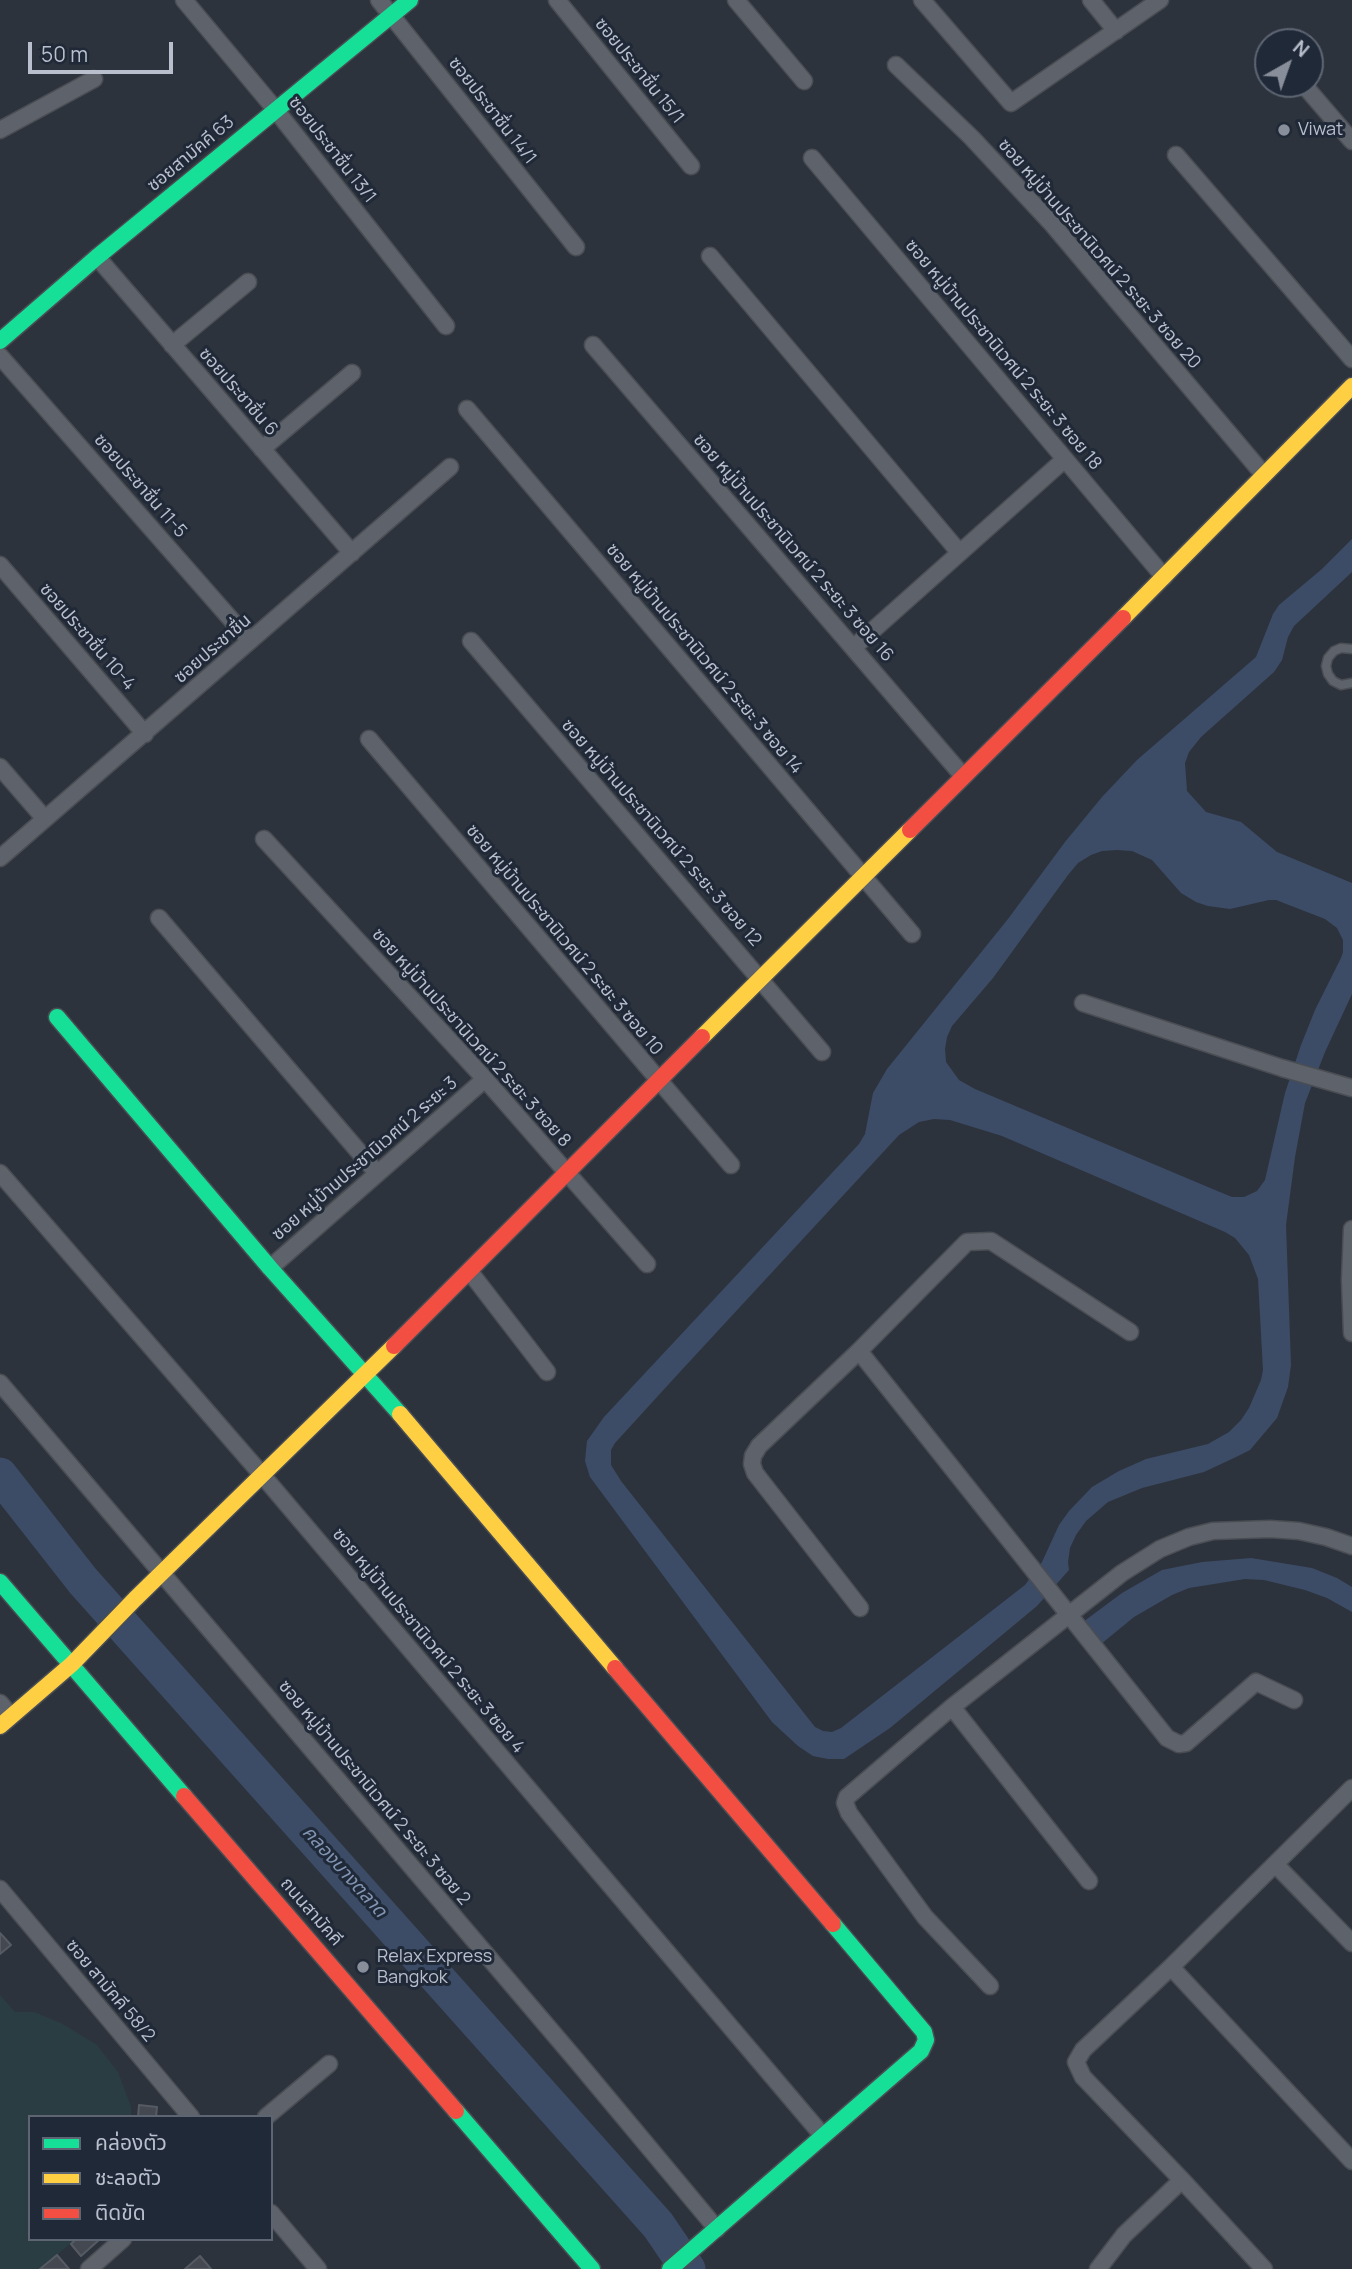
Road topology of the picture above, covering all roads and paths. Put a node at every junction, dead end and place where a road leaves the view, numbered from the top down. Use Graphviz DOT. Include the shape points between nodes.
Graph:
graph roads {
  1 [pos="184,0"];
  2 [pos="379,0"];
  3 [pos="410,0"];
  4 [pos="557,0"];
  5 [pos="736,0"];
  6 [pos="922,0"];
  7 [pos="1091,0"];
  8 [pos="1160,0"];
  9 [pos="392,15"];
  10 [pos="1116,31"];
  11 [pos="896,65"];
  12 [pos="94,79"];
  13 [pos="804,82"];
  14 [pos="1315,98"];
  15 [pos="275,109"];
  16 [pos="0,130"];
  17 [pos="1352,141"];
  18 [pos="1176,155"];
  19 [pos="812,158"];
  20 [pos="691,166"];
  21 [pos="576,247"];
  22 [pos="710,256"];
  23 [pos="97,257"];
  24 [pos="248,282"];
  25 [pos="446,326"];
  26 [pos="0,341"];
  27 [pos="172,345"];
  28 [pos="593,345"];
  29 [pos="0,356"];
  30 [pos="1352,359"];
  31 [pos="352,373"];
  32 [pos="1352,386"];
  33 [pos="467,410"];
  34 [pos="261,449"];
  35 [pos="1065,459"];
  36 [pos="450,467"];
  37 [pos="1264,475"];
  38 [pos="959,552"];
  39 [pos="352,553"];
  40 [pos="0,565"];
  41 [pos="1164,577"];
  42 [pos="250,641"];
  43 [pos="471,641"];
  44 [pos="853,648"];
  45 [pos="1352,649"];
  46 [pos="1352,683"];
  47 [pos="145,734"];
  48 [pos="369,739"];
  49 [pos="0,767"];
  50 [pos="963,776"];
  51 [pos="45,818"];
  52 [pos="264,839"];
  53 [pos="0,858"];
  54 [pos="863,877"];
  55 [pos="159,918"];
  56 [pos="912,934"];
  57 [pos="761,979"];
  58 [pos="1083,1003"];
  59 [pos="57,1017"];
  60 [pos="822,1052"];
  61 [pos="485,1079"];
  62 [pos="660,1082"];
  63 [pos="1352,1088"];
  64 [pos="731,1165"];
  65 [pos="377,1172"];
  66 [pos="0,1173"];
  67 [pos="566,1173"];
  68 [pos="1352,1229"];
  69 [pos="647,1264"];
  70 [pos="270,1268"];
  71 [pos="470,1272"];
  72 [pos="1130,1332"];
  73 [pos="1352,1333"];
  74 [pos="859,1350"];
  75 [pos="547,1372"];
  76 [pos="365,1373"];
  77 [pos="0,1383"];
  78 [pos="263,1476"];
  79 [pos="1352,1546"];
  80 [pos="161,1574"];
  81 [pos="0,1582"];
  82 [pos="860,1608"];
  83 [pos="1070,1615"];
  84 [pos="72,1664"];
  85 [pos="1294,1700"];
  86 [pos="0,1703"];
  87 [pos="952,1707"];
  88 [pos="6,1721"];
  89 [pos="1352,1788"];
  90 [pos="1275,1864"];
  91 [pos="1088,1881"];
  92 [pos="0,1889"];
  93 [pos="1352,1943"];
  94 [pos="1171,1967"];
  95 [pos="990,1986"];
  96 [pos="329,2064"];
  97 [pos="189,2115"];
  98 [pos="269,2115"];
  99 [pos="822,2136"];
  100 [pos="1352,2161"];
  101 [pos="1182,2180"];
  102 [pos="273,2215"];
  103 [pos="717,2229"];
  104 [pos="121,2241"];
  105 [pos="89,2269"];
  106 [pos="318,2269"];
  107 [pos="592,2269"];
  108 [pos="670,2269"];
  109 [pos="1098,2269"];
  110 [pos="1264,2269"];
  1 -- 15 [label="street, ซอยประชาชื่น 13/1"];
  2 -- 9 [label="street, ซอยประชาชื่น 14/1"];
  3 -- 9 [label="street, ซอยสามัคคี 63"];
  4 -- 20 [label="street, ซอยประชาชื่น 15/1"];
  5 -- 13 [label="street"];
  6 -- 10 [label="street" via="1011,103"];
  7 -- 10 [label="street"];
  8 -- 10 [label="street"];
  9 -- 15 [label="street, ซอยสามัคคี 63"];
  9 -- 21 [label="street, ซอยประชาชื่น 14/1"];
  11 -- 37 [label="street, ซอย หมู่บ้านประชานิเวศน์ 2 ระยะ 3 ซอย 20" via="1053,225"];
  12 -- 16 [label="street"];
  14 -- 17 [label="street"];
  15 -- 23 [label="street, ซอยสามัคคี 63"];
  15 -- 25 [label="street, ซอยประชาชื่น 13/1"];
  18 -- 30 [label="street"];
  19 -- 35 [label="street, ซอย หมู่บ้านประชานิเวศน์ 2 ระยะ 3 ซอย 18"];
  22 -- 38 [label="street"];
  23 -- 26 [label="street, ซอยสามัคคี 63"];
  23 -- 27 [label="street, ซอยประชาชื่น 6"];
  24 -- 27 [label="street"];
  27 -- 34 [label="street, ซอยประชาชื่น 6"];
  28 -- 44 [label="street, ซอย หมู่บ้านประชานิเวศน์ 2 ระยะ 3 ซอย 16"];
  29 -- 42 [label="street, ซอยประชาชื่น 11-5"];
  31 -- 34 [label="street"];
  32 -- 37 [label="street"];
  33 -- 54 [label="street, ซอย หมู่บ้านประชานิเวศน์ 2 ระยะ 3 ซอย 14"];
  34 -- 39 [label="street, ซอยประชาชื่น 6"];
  35 -- 38 [label="street"];
  35 -- 41 [label="street, ซอย หมู่บ้านประชานิเวศน์ 2 ระยะ 3 ซอย 18"];
  36 -- 39 [label="street, ซอยประชาชื่น"];
  37 -- 41 [label="street"];
  38 -- 44 [label="street"];
  39 -- 42 [label="street, ซอยประชาชื่น"];
  40 -- 47 [label="street, ซอยประชาชื่น 10-4"];
  41 -- 50 [label="street"];
  42 -- 47 [label="street, ซอยประชาชื่น"];
  43 -- 57 [label="street, ซอย หมู่บ้านประชานิเวศน์ 2 ระยะ 3 ซอย 12"];
  44 -- 50 [label="street, ซอย หมู่บ้านประชานิเวศน์ 2 ระยะ 3 ซอย 16"];
  45 -- 46 [label="lane" via="1334,652 1326,666 1333,681"];
  47 -- 51 [label="street, ซอยประชาชื่น"];
  48 -- 62 [label="street, ซอย หมู่บ้านประชานิเวศน์ 2 ระยะ 3 ซอย 10"];
  49 -- 51 [label="street"];
  50 -- 54 [label="street"];
  51 -- 53 [label="street, ซอยประชาชื่น"];
  52 -- 61 [label="street, ซอย หมู่บ้านประชานิเวศน์ 2 ระยะ 3 ซอย 8"];
  54 -- 56 [label="street, ซอย หมู่บ้านประชานิเวศน์ 2 ระยะ 3 ซอย 14"];
  54 -- 57 [label="street"];
  55 -- 65 [label="street"];
  57 -- 60 [label="street, ซอย หมู่บ้านประชานิเวศน์ 2 ระยะ 3 ซอย 12"];
  57 -- 62 [label="street"];
  58 -- 63 [label="street"];
  59 -- 70 [label="street"];
  61 -- 65 [label="street, ซอย หมู่บ้านประชานิเวศน์ 2 ระยะ 3"];
  61 -- 67 [label="street, ซอย หมู่บ้านประชานิเวศน์ 2 ระยะ 3 ซอย 8"];
  62 -- 64 [label="street, ซอย หมู่บ้านประชานิเวศน์ 2 ระยะ 3 ซอย 10"];
  62 -- 67 [label="street"];
  65 -- 70 [label="street, ซอย หมู่บ้านประชานิเวศน์ 2 ระยะ 3"];
  66 -- 78 [label="street, ซอย หมู่บ้านประชานิเวศน์ 2 ระยะ 3 ซอย 4"];
  67 -- 69 [label="street, ซอย หมู่บ้านประชานิเวศน์ 2 ระยะ 3 ซอย 8"];
  67 -- 71 [label="street"];
  68 -- 73 [label="street"];
  70 -- 76 [label="street"];
  71 -- 75 [label="street"];
  71 -- 76 [label="street"];
  72 -- 74 [label="street" via="991,1241 976,1240 959,1248"];
  74 -- 82 [label="street" via="759,1446 752,1464"];
  74 -- 83 [label="street"];
  76 -- 78 [label="street"];
  76 -- 99 [label="street" via="924,2032 921,2051"];
  77 -- 80 [label="street, ซอย หมู่บ้านประชานิเวศน์ 2 ระยะ 3 ซอย 2"];
  78 -- 80 [label="street"];
  78 -- 99 [label="street, ซอย หมู่บ้านประชานิเวศน์ 2 ระยะ 3 ซอย 4"];
  79 -- 83 [label="street" via="1298,1531 1213,1531 1160,1549"];
  80 -- 84 [label="street"];
  80 -- 103 [label="street, ซอย หมู่บ้านประชานิเวศน์ 2 ระยะ 3 ซอย 2"];
  81 -- 84 [label="street, ถนนสามัคคี"];
  83 -- 85 [label="street" via="1174,1742 1186,1743 1256,1682"];
  83 -- 87 [label="street"];
  84 -- 88 [label="street"];
  84 -- 107 [label="street, ถนนสามัคคี"];
  86 -- 88 [label="street"];
  87 -- 91 [label="street"];
  87 -- 95 [label="street" via="853,1791 845,1803 925,1917"];
  89 -- 90 [label="street"];
  90 -- 93 [label="street"];
  90 -- 94 [label="street"];
  92 -- 97 [label="street, ซอย สามัคคี 58/2"];
  94 -- 100 [label="street"];
  94 -- 101 [label="street" via="1083,2050 1076,2062 1083,2077"];
  96 -- 98 [label="street"];
  99 -- 103 [label="street"];
  101 -- 109 [label="street" via="1124,2235"];
  101 -- 110 [label="street"];
  102 -- 106 [label="street"];
  103 -- 108 [label="street"];
  104 -- 105 [label="street"];
}
